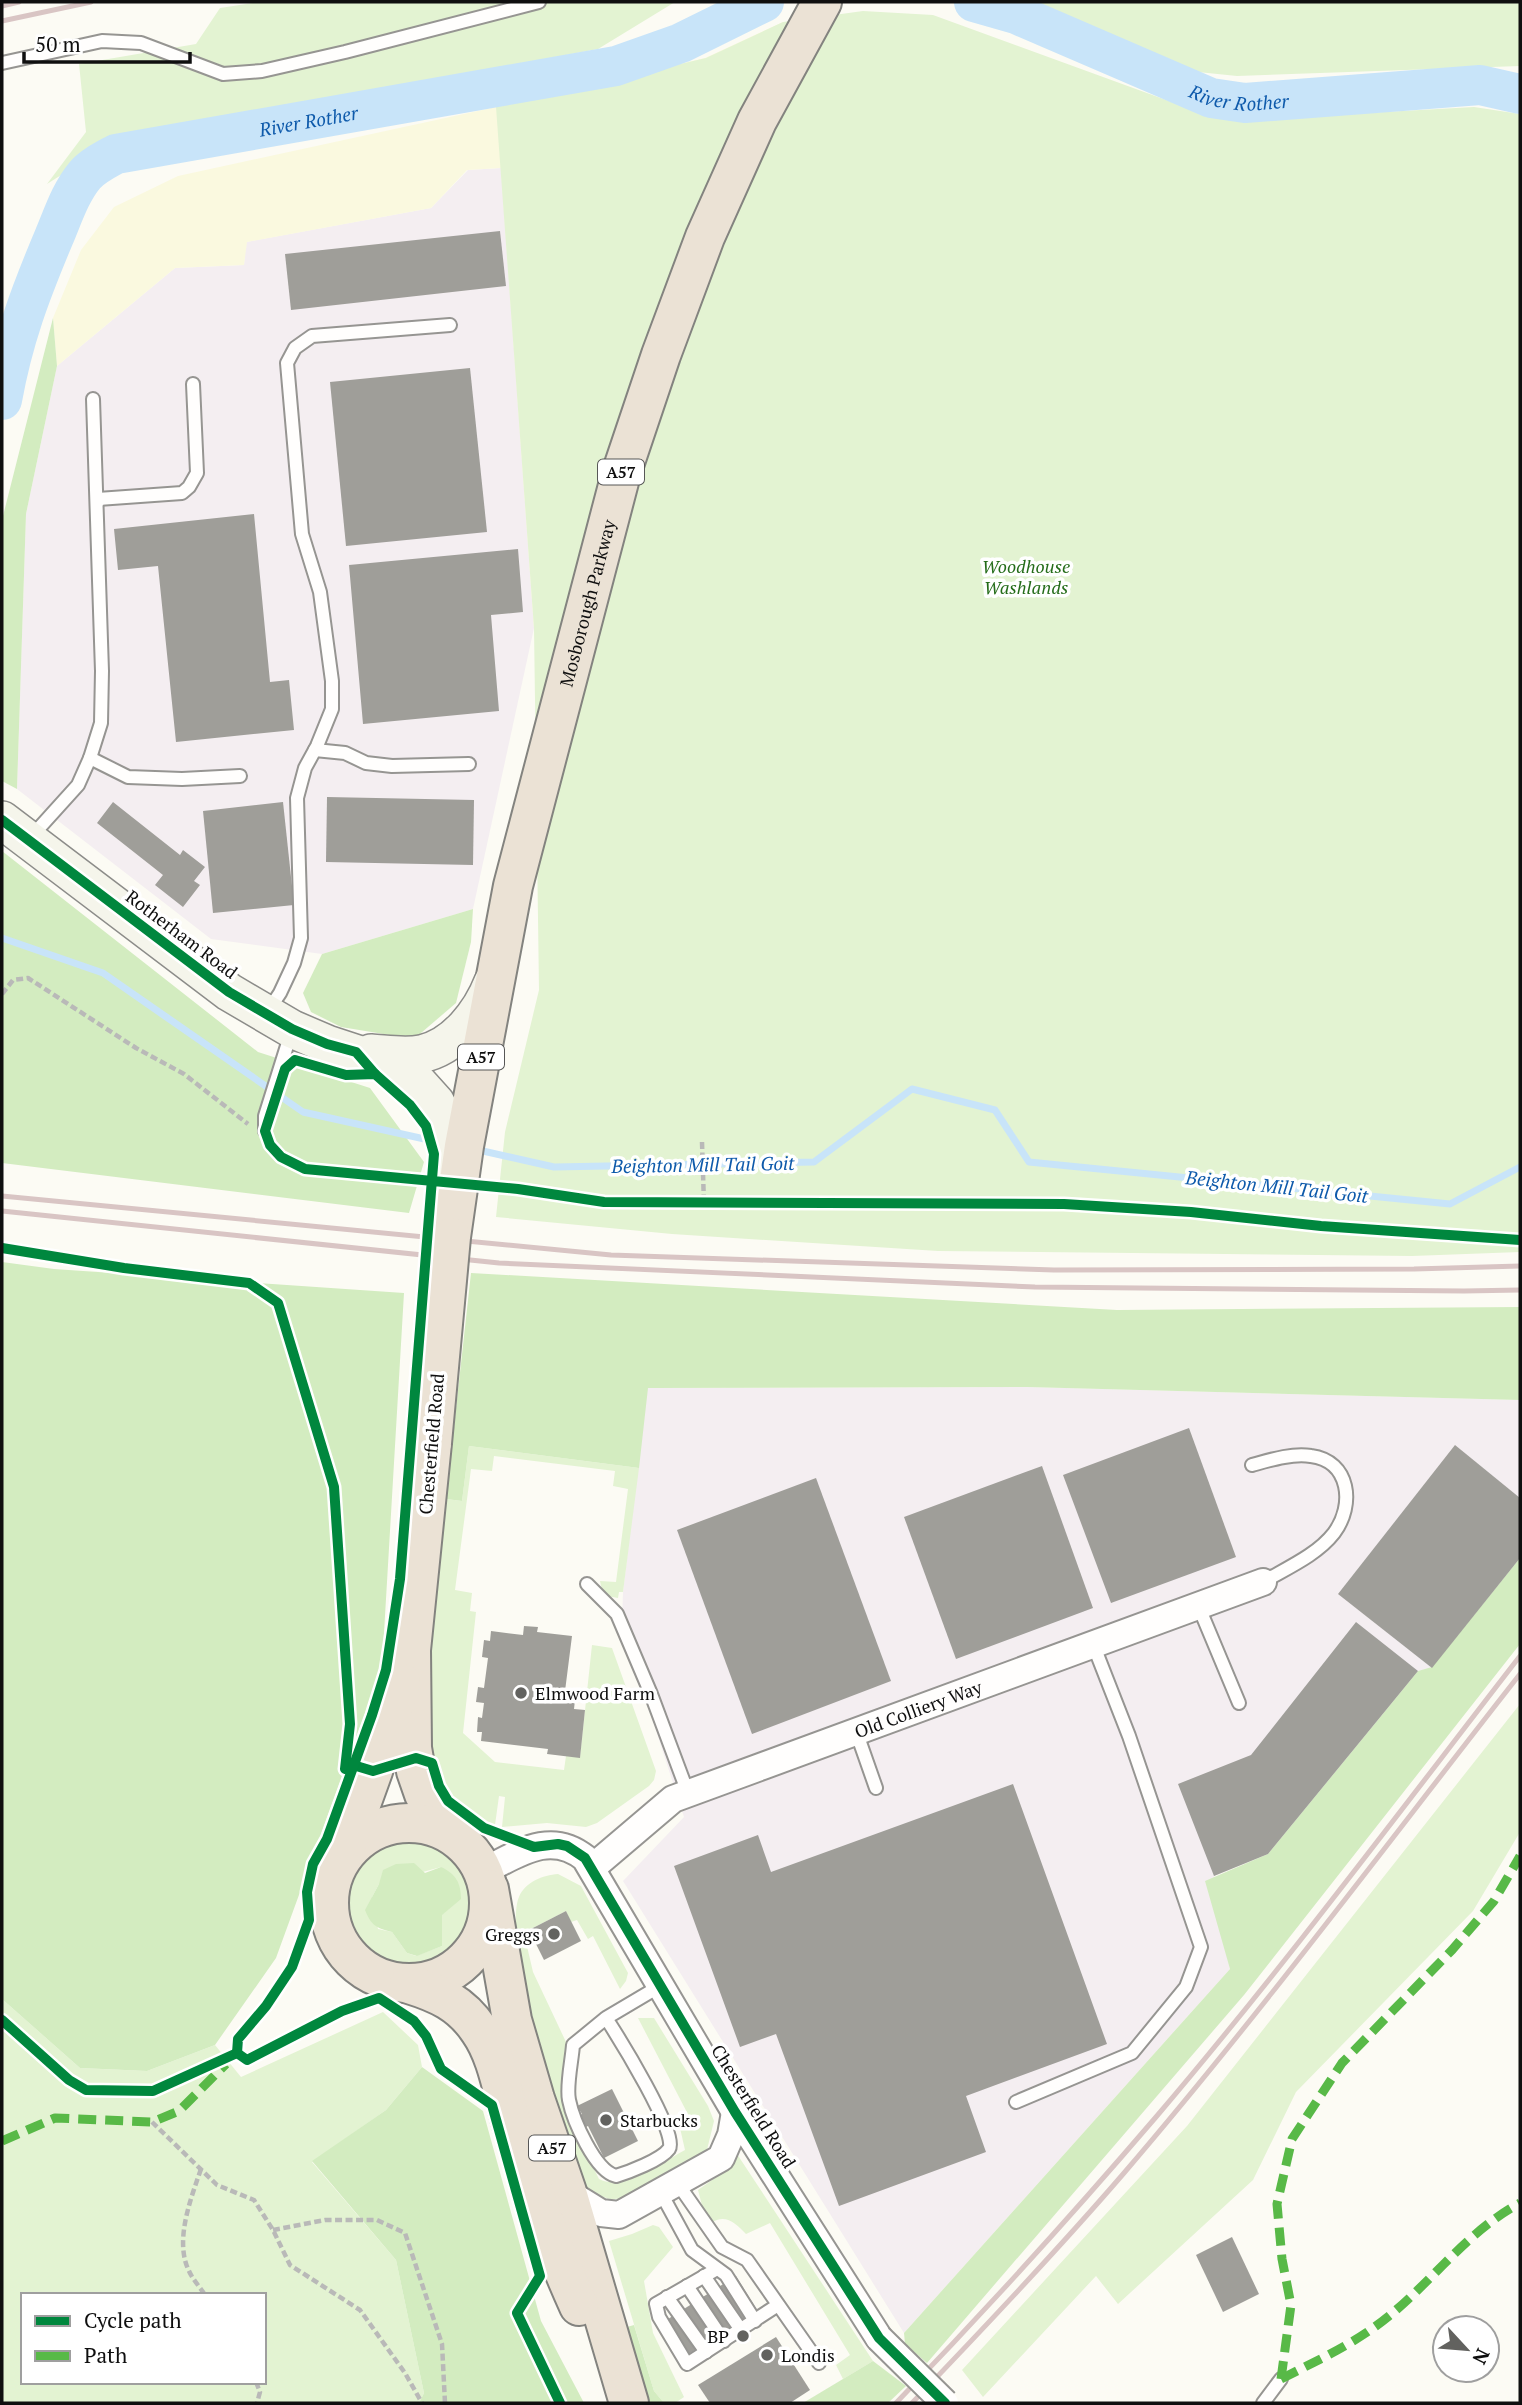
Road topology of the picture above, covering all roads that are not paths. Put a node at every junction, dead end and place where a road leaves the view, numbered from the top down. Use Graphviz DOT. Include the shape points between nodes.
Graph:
graph roads {
  1 [pos="539,2"];
  2 [pos="822,2"];
  3 [pos="2,63"];
  4 [pos="450,325"];
  5 [pos="192,384"];
  6 [pos="93,399"];
  7 [pos="99,500"];
  8 [pos="315,750"];
  9 [pos="90,758"];
  10 [pos="469,764"];
  11 [pos="240,776"];
  12 [pos="15,830"];
  13 [pos="498,968"];
  14 [pos="280,1035"];
  15 [pos="356,1052"];
  16 [pos="265,1131"];
  17 [pos="457,1142"];
  18 [pos="451,1237"];
  19 [pos="1252,1465"];
  20 [pos="1262,1582"];
  21 [pos="587,1584"];
  22 [pos="1198,1605"];
  23 [pos="1093,1644"];
  24 [pos="411,1650"];
  25 [pos="1239,1703"];
  26 [pos="856,1731"];
  27 [pos="876,1788"];
  28 [pos="688,1793"];
  29 [pos="449,1833"];
  30 [pos="342,1857"];
  31 [pos="593,1867"];
  32 [pos="486,1880"];
  33 [pos="410,1984"];
  34 [pos="660,1986"];
  35 [pos="606,2018"];
  36 [pos="1016,2102"];
  37 [pos="735,2112"];
  38 [pos="669,2188"];
  39 [pos="567,2192"];
  40 [pos="717,2269"];
  41 [pos="704,2276"];
  42 [pos="687,2286"];
  43 [pos="661,2301"];
  44 [pos="778,2305"];
  45 [pos="755,2321"];
  46 [pos="741,2330"];
  47 [pos="724,2341"];
  48 [pos="705,2352"];
  49 [pos="818,2362"];
  50 [pos="1281,2379"];
  51 [pos="627,2403"];
  52 [pos="945,2403"];
  53 [pos="1263,2403"];
  1 -- 3 [label="lane" via="262,71 223,74 141,43 102,41"];
  2 -- 13 [label="highway, Mosborough Parkway / A57" via="757,121 705,237 621,474 516,872"];
  4 -- 8 [label="lane" via="312,336 295,348 287,363 302,534 320,592 332,681 332,709"];
  5 -- 7 [label="lane" via="197,473 189,487 182,493"];
  6 -- 7 [label="lane"];
  7 -- 9 [label="lane" via="101,723"];
  8 -- 10 [label="lane" via="392,766"];
  8 -- 14 [label="lane" via="297,798 301,938 280,993"];
  9 -- 11 [label="lane" via="128,777"];
  9 -- 12 [label="lane" via="78,785"];
  12 -- 14 [label="street, Rotherham Road"];
  13 -- 15 [label="street" via="476,1014 442,1045 407,1055"];
  13 -- 17 [label="highway, Mosborough Parkway / A57"];
  14 -- 15 [label="street, Rotherham Road"];
  14 -- 16 [label="lane"];
  15 -- 17 [label="street" via="394,1066 418,1083 440,1109"];
  17 -- 18 [label="highway, Mosborough Parkway / A57"];
  18 -- 24 [label="highway, Chesterfield Road / A57, bridge"];
  19 -- 20 [label="lane" via="1307,1455 1322,1458 1342,1476 1347,1498 1341,1521 1323,1545"];
  20 -- 22 [label="street, Old Colliery Way"];
  21 -- 28 [label="lane" via="617,1614"];
  22 -- 23 [label="street, Old Colliery Way"];
  22 -- 25 [label="lane"];
  23 -- 26 [label="street, Old Colliery Way"];
  23 -- 36 [label="lane" via="1200,1947 1186,1987 1132,2053"];
  24 -- 29 [label="highway, Chesterfield Road / A57" via="416,1771 424,1794"];
  24 -- 30 [label="highway, Chesterfield Road / A57"];
  26 -- 27 [label="lane"];
  26 -- 28 [label="street, Old Colliery Way"];
  28 -- 31 [label="street, Old Colliery Way" via="673,1799"];
  29 -- 30 [label="highway, A57" via="401,1822 372,1831"];
  29 -- 32 [label="highway, A57" via="470,1851"];
  30 -- 33 [label="highway, A57" via="329,1898 332,1926 345,1951 372,1974"];
  31 -- 32 [label="street, Chesterfield Road" via="578,1851 558,1844 534,1847"];
  31 -- 34 [label="street, Chesterfield Road"];
  32 -- 33 [label="highway, A57" via="484,1929 470,1953 435,1980"];
  32 -- 39 [label="highway, A57" via="512,2020"];
  33 -- 51 [label="highway, A57" via="442,1994 478,2027 488,2045 559,2263"];
  34 -- 35 [label="lane"];
  34 -- 37 [label="street, Chesterfield Road"];
  35 -- 35 [label="lane" via="626,2047 671,2140 665,2152 616,2176 603,2170 591,2152 568,2098 573,2045"];
  37 -- 38 [label="street" via="722,2158"];
  37 -- 52 [label="street, Chesterfield Road, bridge" via="879,2338"];
  38 -- 39 [label="street" via="619,2215 601,2213"];
  38 -- 40 [label="lane" via="692,2250"];
  38 -- 44 [label="lane" via="722,2246 747,2260"];
  39 -- 51 [label="highway, A57"];
  40 -- 41 [label="lane"];
  40 -- 45 [label="lane" via="726,2275"];
  41 -- 42 [label="lane"];
  41 -- 46 [label="lane"];
  42 -- 43 [label="lane"];
  42 -- 47 [label="lane"];
  43 -- 48 [label="lane"];
  43 -- 48 [label="lane" via="659,2317 687,2364"];
  44 -- 45 [label="lane"];
  44 -- 49 [label="lane"];
  45 -- 46 [label="lane"];
  46 -- 47 [label="lane"];
  47 -- 48 [label="lane"];
  50 -- 53 [label="lane"];
}
